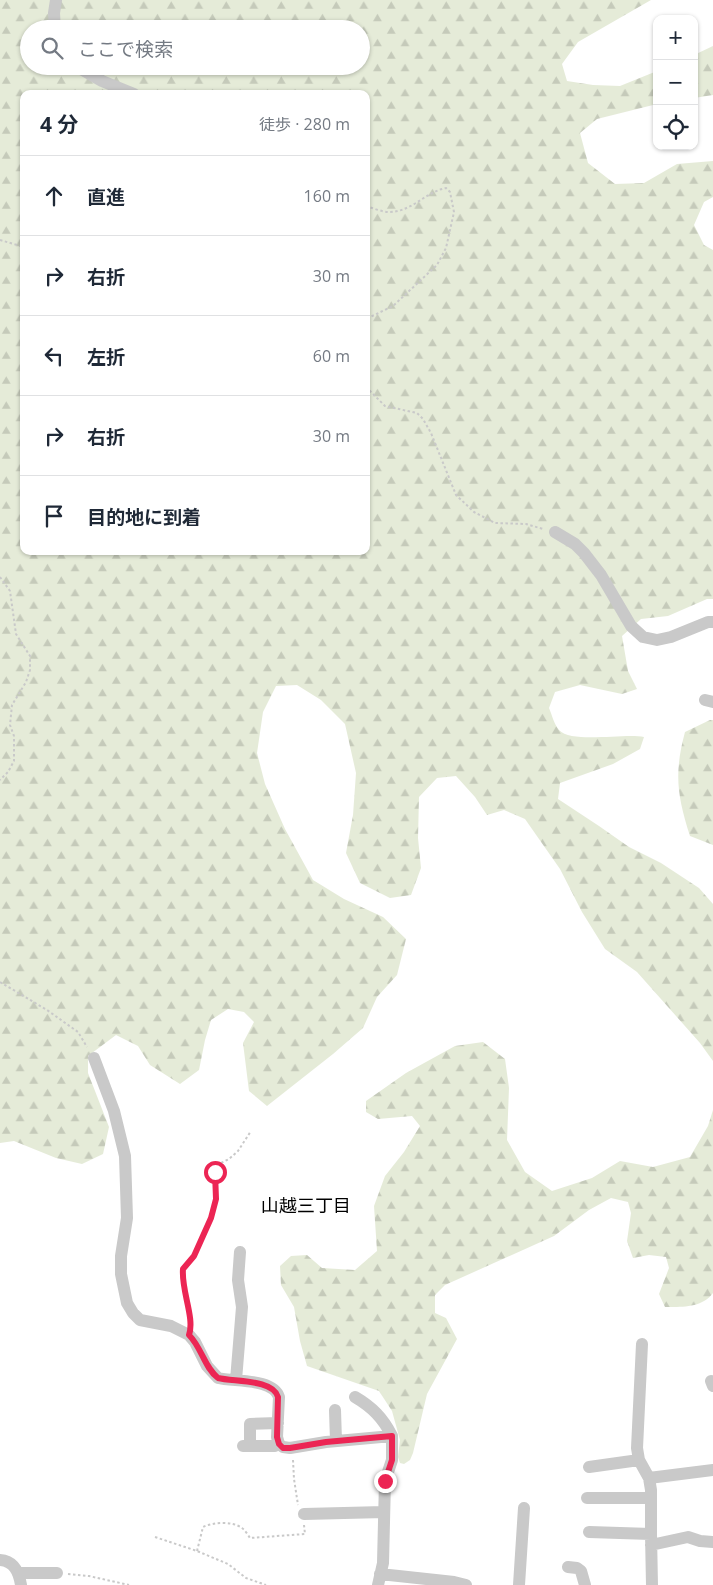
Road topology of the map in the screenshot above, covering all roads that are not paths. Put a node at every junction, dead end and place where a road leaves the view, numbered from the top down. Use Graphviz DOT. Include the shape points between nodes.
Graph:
graph roads {
  1 [pos="56,0"];
  2 [pos="54,20"];
  3 [pos="92,75"];
  4 [pos="124,90"];
  5 [pos="554,532"];
  6 [pos="713,622"];
  7 [pos="94,1058"];
  8 [pos="240,1252"];
  9 [pos="642,1344"];
  10 [pos="236,1380"];
  11 [pos="355,1397"];
  12 [pos="335,1410"];
  13 [pos="278,1423"];
  14 [pos="392,1436"];
  15 [pos="336,1441"];
  16 [pos="279,1444"];
  17 [pos="639,1460"];
  18 [pos="589,1468"];
  19 [pos="713,1470"];
  20 [pos="649,1478"];
  21 [pos="587,1498"];
  22 [pos="650,1498"];
  23 [pos="524,1508"];
  24 [pos="384,1512"];
  25 [pos="304,1514"];
  26 [pos="589,1532"];
  27 [pos="651,1539"];
  28 [pos="713,1542"];
  29 [pos="0,1560"];
  30 [pos="568,1567"];
  31 [pos="58,1572"];
  32 [pos="20,1579"];
  33 [pos="379,1580"];
  34 [pos="466,1585"];
  35 [pos="519,1585"];
  36 [pos="585,1585"];
  37 [pos="652,1585"];
  1 -- 2 [label="street"];
  3 -- 4 [label="street"];
  5 -- 6 [label="street" via="584,553 631,626 644,637 657,640 671,637"];
  7 -- 10 [label="street" via="114,1111 124,1156 127,1218 121,1274 127,1303 140,1320 170,1326 189,1335 213,1374 218,1378"];
  8 -- 10 [label="street" via="238,1280 242,1307"];
  9 -- 17 [label="street"];
  10 -- 13 [label="street" via="273,1387 278,1397"];
  11 -- 14 [label="street" via="386,1423"];
  12 -- 15 [label="street"];
  13 -- 16 [label="street"];
  13 -- 16 [label="street" via="250,1424 247,1446"];
  14 -- 15 [label="street"];
  14 -- 24 [label="street" via="392,1460 385,1481"];
  15 -- 16 [label="street" via="295,1448 283,1448"];
  17 -- 18 [label="street"];
  17 -- 20 [label="street"];
  19 -- 20 [label="street"];
  20 -- 22 [label="street"];
  21 -- 22 [label="street"];
  22 -- 27 [label="street"];
  23 -- 35 [label="street"];
  24 -- 25 [label="street"];
  24 -- 33 [label="street" via="383,1564"];
  26 -- 27 [label="street"];
  27 -- 28 [label="street" via="688,1537"];
  27 -- 37 [label="street"];
  29 -- 32 [label="street" via="11,1564"];
  30 -- 36 [label="street" via="582,1570"];
  31 -- 32 [label="street"];
  33 -- 34 [label="street"];
}
